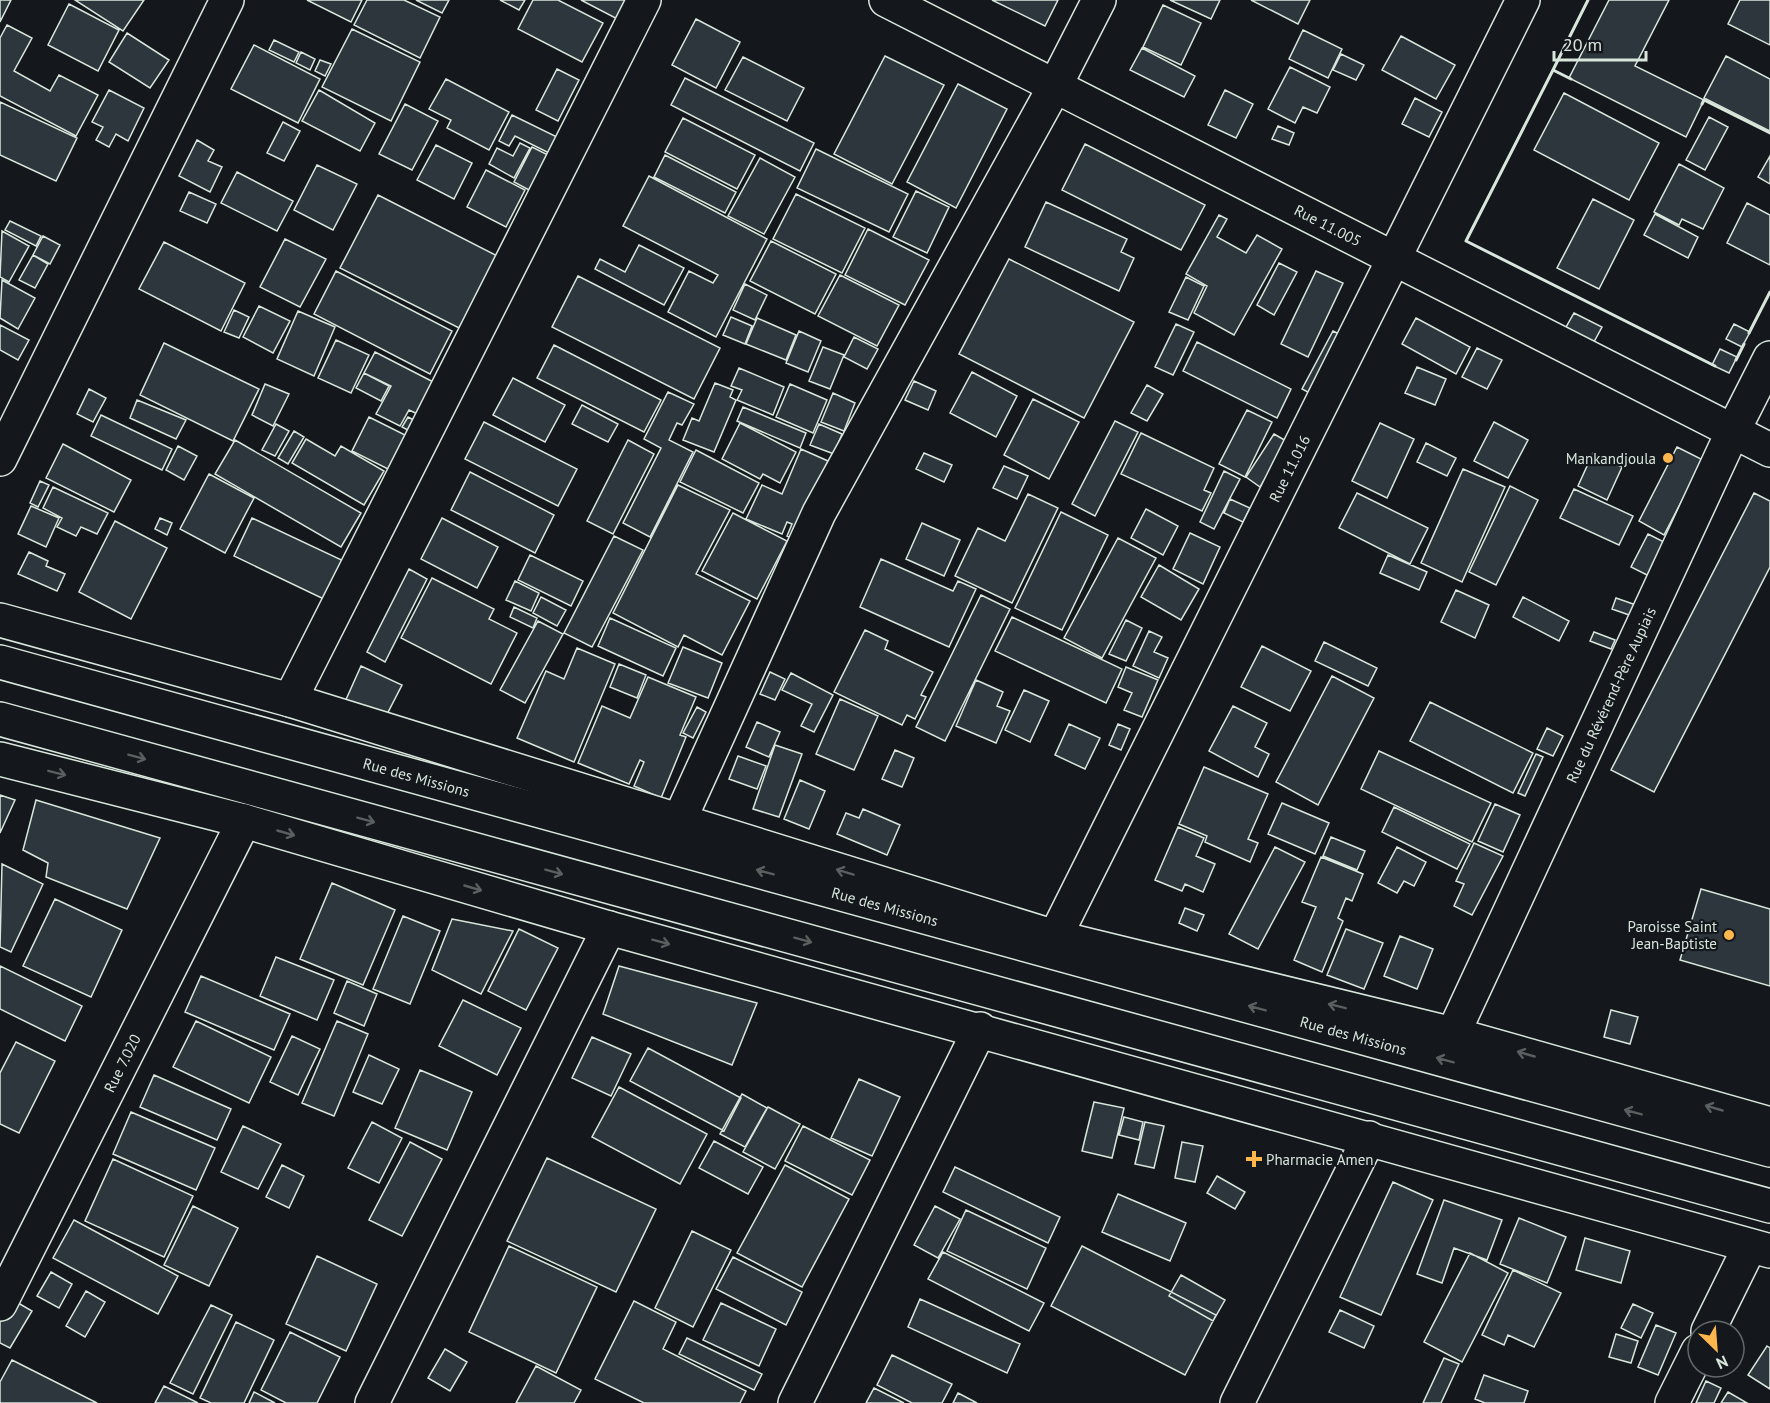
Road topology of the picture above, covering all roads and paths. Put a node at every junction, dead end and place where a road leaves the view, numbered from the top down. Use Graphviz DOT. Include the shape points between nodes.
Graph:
graph roads {
  1 [pos="227,0"];
  2 [pos="644,0"];
  3 [pos="886,0"];
  4 [pos="1099,0"];
  5 [pos="1523,0"];
  6 [pos="1055,86"];
  7 [pos="1393,258"];
  8 [pos="1770,358"];
  9 [pos="1733,431"];
  10 [pos="1770,450"];
  11 [pos="0,459"];
  12 [pos="0,620"];
  13 [pos="0,662"];
  14 [pos="290,700"];
  15 [pos="0,719"];
  16 [pos="0,759"];
  17 [pos="244,821"];
  18 [pos="679,821"];
  19 [pos="609,928"];
  20 [pos="1055,937"];
  21 [pos="980,1029"];
  22 [pos="1453,1034"];
  23 [pos="1770,1124"];
  24 [pos="1369,1138"];
  25 [pos="1770,1150"];
  26 [pos="1770,1206"];
  27 [pos="1760,1249"];
  28 [pos="0,1304"];
  29 [pos="1716,1319"];
  30 [pos="1686,1375"];
  31 [pos="372,1403"];
  32 [pos="795,1403"];
  33 [pos="1237,1403"];
  34 [pos="1672,1403"];
  1 -- 11 [label="main road"];
  2 -- 14 [label="main road"];
  3 -- 6 [label="main road, Rue 11.005"];
  4 -- 6 [label="main road"];
  5 -- 7 [label="main road, Rue 11.016"];
  6 -- 7 [label="main road, Rue 11.005"];
  6 -- 18 [label="main road" via="819,513"];
  7 -- 9 [label="main road, Rue 11.005"];
  7 -- 20 [label="main road, Rue 11.016"];
  8 -- 9 [label="main road, Rue du Révérend-Père Aupiais"];
  9 -- 10 [label="main road, Rue 11.005"];
  9 -- 22 [label="main road, Rue du Révérend-Père Aupiais"];
  12 -- 14 [label="main road"];
  25 -- 13 [label="main road, Rue des Missions, one-way"];
  14 -- 18 [label="main road"];
  15 -- 26 [label="main road, one-way"];
  16 -- 17 [label="main road, one-way"];
  17 -- 19 [label="main road, one-way"];
  17 -- 28 [label="main road, Rue 7.020"];
  20 -- 18 [label="main road, one-way"];
  19 -- 21 [label="main road, one-way"];
  19 -- 31 [label="main road"];
  22 -- 20 [label="main road, one-way"];
  21 -- 24 [label="main road"];
  21 -- 32 [label="main road"];
  23 -- 22 [label="main road, one-way"];
  24 -- 27 [label="main road"];
  24 -- 33 [label="main road"];
  27 -- 29 [label="main road"];
  30 -- 34 [label="main road"];
}
